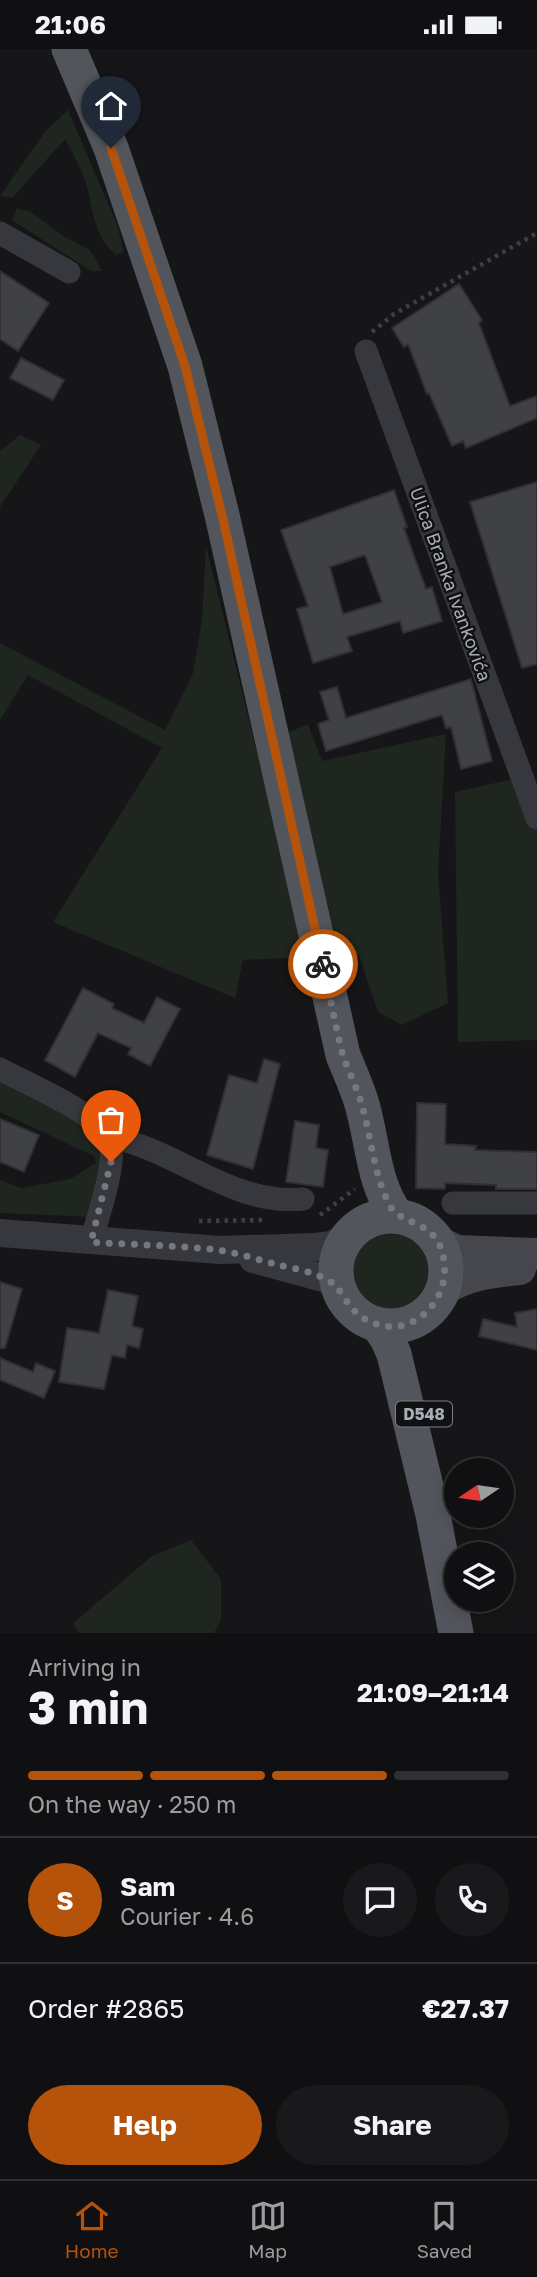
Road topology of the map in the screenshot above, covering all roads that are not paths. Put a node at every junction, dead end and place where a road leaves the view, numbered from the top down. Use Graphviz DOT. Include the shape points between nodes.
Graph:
graph roads {
  1 [pos="69,49"];
  2 [pos="0,233"];
  3 [pos="69,272"];
  4 [pos="366,351"];
  5 [pos="537,818"];
  6 [pos="343,1055"];
  7 [pos="0,1069"];
  8 [pos="109,1137"];
  9 [pos="303,1199"];
  10 [pos="453,1203"];
  11 [pos="537,1203"];
  12 [pos="397,1216"];
  13 [pos="0,1233"];
  14 [pos="350,1234"];
  15 [pos="91,1242"];
  16 [pos="438,1242"];
  17 [pos="220,1250"];
  18 [pos="537,1254"];
  19 [pos="537,1267"];
  20 [pos="338,1288"];
  21 [pos="433,1303"];
  22 [pos="378,1325"];
  23 [pos="433,1515"];
  24 [pos="456,1633"];
  1 -- 6 [label="main road" via="111,148 185,366"];
  2 -- 3 [label="street"];
  4 -- 5 [label="street, Ulica Branka Ivankovića"];
  6 -- 12 [label="main road" via="361,1101 380,1182"];
  6 -- 14 [label="main road" via="346,1122 361,1214"];
  7 -- 8 [label="street" via="94,1120"];
  8 -- 9 [label="street" via="135,1142 239,1192 280,1201"];
  8 -- 15 [label="street" via="111,1162"];
  10 -- 11 [label="street"];
  12 -- 14 [label="main road" via="366,1220"];
  12 -- 16 [label="main road" via="414,1220"];
  13 -- 15 [label="street"];
  14 -- 17 [label="street" via="316,1247"];
  14 -- 20 [label="main road" via="338,1253"];
  15 -- 17 [label="street"];
  16 -- 18 [label="main road" via="457,1251"];
  16 -- 21 [label="main road, D548" via="445,1266"];
  17 -- 20 [label="street" via="327,1279"];
  19 -- 21 [label="main road" via="458,1280"];
  20 -- 22 [label="main road, D548" via="354,1311"];
  21 -- 22 [label="main road" via="410,1323"];
  21 -- 23 [label="main road, D548" via="417,1333 416,1354"];
  22 -- 23 [label="main road, D548" via="394,1354"];
  23 -- 24 [label="main road, D548"];
}
